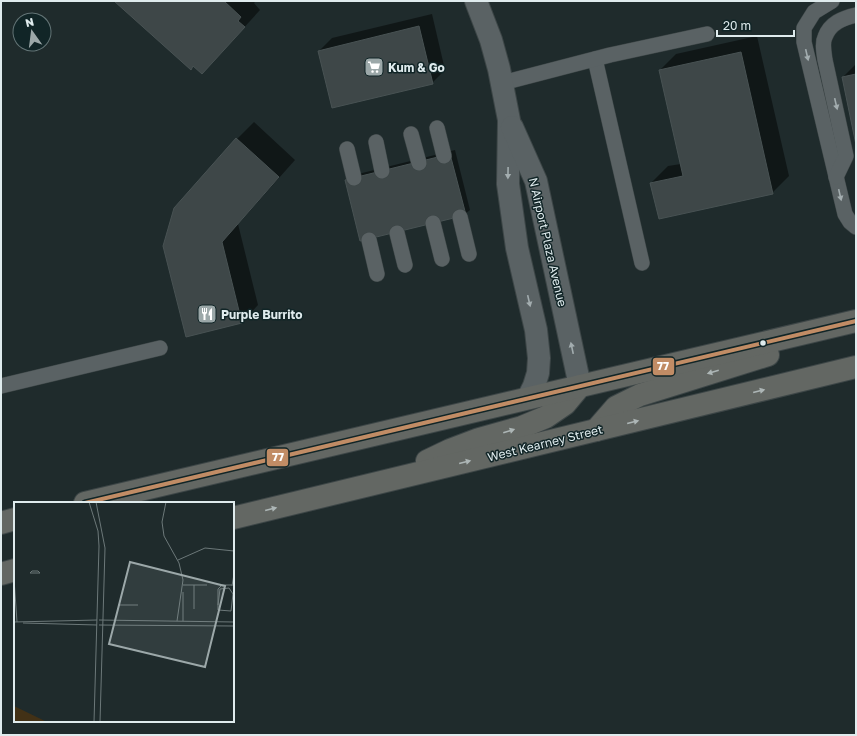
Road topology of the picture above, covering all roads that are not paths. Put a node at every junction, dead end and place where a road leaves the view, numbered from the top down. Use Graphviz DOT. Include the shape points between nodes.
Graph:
graph roads {
  1 [pos="476,1"];
  2 [pos="832,1"];
  3 [pos="856,15"];
  4 [pos="707,34"];
  5 [pos="596,59"];
  6 [pos="502,83"];
  7 [pos="509,120"];
  8 [pos="437,128"];
  9 [pos="411,134"];
  10 [pos="376,142"];
  11 [pos="347,149"];
  12 [pos="444,156"];
  13 [pos="419,163"];
  14 [pos="382,171"];
  15 [pos="836,177"];
  16 [pos="354,178"];
  17 [pos="460,217"];
  18 [pos="433,223"];
  19 [pos="856,226"];
  20 [pos="397,233"];
  21 [pos="369,240"];
  22 [pos="469,254"];
  23 [pos="442,259"];
  24 [pos="642,263"];
  25 [pos="405,265"];
  26 [pos="377,274"];
  27 [pos="856,321"];
  28 [pos="799,334"];
  29 [pos="160,348"];
  30 [pos="856,367"];
  31 [pos="1,386"];
  32 [pos="580,386"];
  33 [pos="528,398"];
  34 [pos="596,430"];
  35 [pos="382,482"];
  36 [pos="89,502"];
  37 [pos="234,518"];
  38 [pos="14,520"];
  39 [pos="1,523"];
  40 [pos="14,570"];
  41 [pos="1,574"];
  1 -- 6 [label="street"];
  2 -- 15 [label="lane, one-way" via="814,12 804,28 804,42"];
  3 -- 15 [label="lane, one-way" via="838,21 824,38 825,60 846,156"];
  4 -- 5 [label="lane"];
  5 -- 6 [label="lane"];
  5 -- 24 [label="lane"];
  6 -- 7 [label="street"];
  32 -- 7 [label="street, N Airport Plaza Avenue, one-way" via="536,181"];
  7 -- 33 [label="street, one-way" via="508,184 517,248 536,330 539,358 538,373"];
  8 -- 12 [label="lane"];
  9 -- 13 [label="lane"];
  10 -- 14 [label="lane"];
  11 -- 16 [label="lane"];
  15 -- 19 [label="lane, one-way" via="845,214"];
  17 -- 22 [label="lane"];
  18 -- 23 [label="lane"];
  20 -- 25 [label="lane"];
  21 -- 26 [label="lane"];
  27 -- 28 [label="main road"];
  28 -- 32 [label="main road"];
  28 -- 34 [label="main road, one-way" via="768,355 640,395 616,407"];
  29 -- 31 [label="lane"];
  34 -- 30 [label="main road, West Kearney Street, one-way"];
  32 -- 33 [label="main road"];
  35 -- 32 [label="main road, one-way" via="450,450 546,417 565,404"];
  33 -- 36 [label="main road"];
  35 -- 34 [label="main road, West Kearney Street, one-way"];
  37 -- 35 [label="main road, West Kearney Street, one-way"];
  38 -- 39 [label="main road"];
  40 -- 41 [label="main road"];
}
